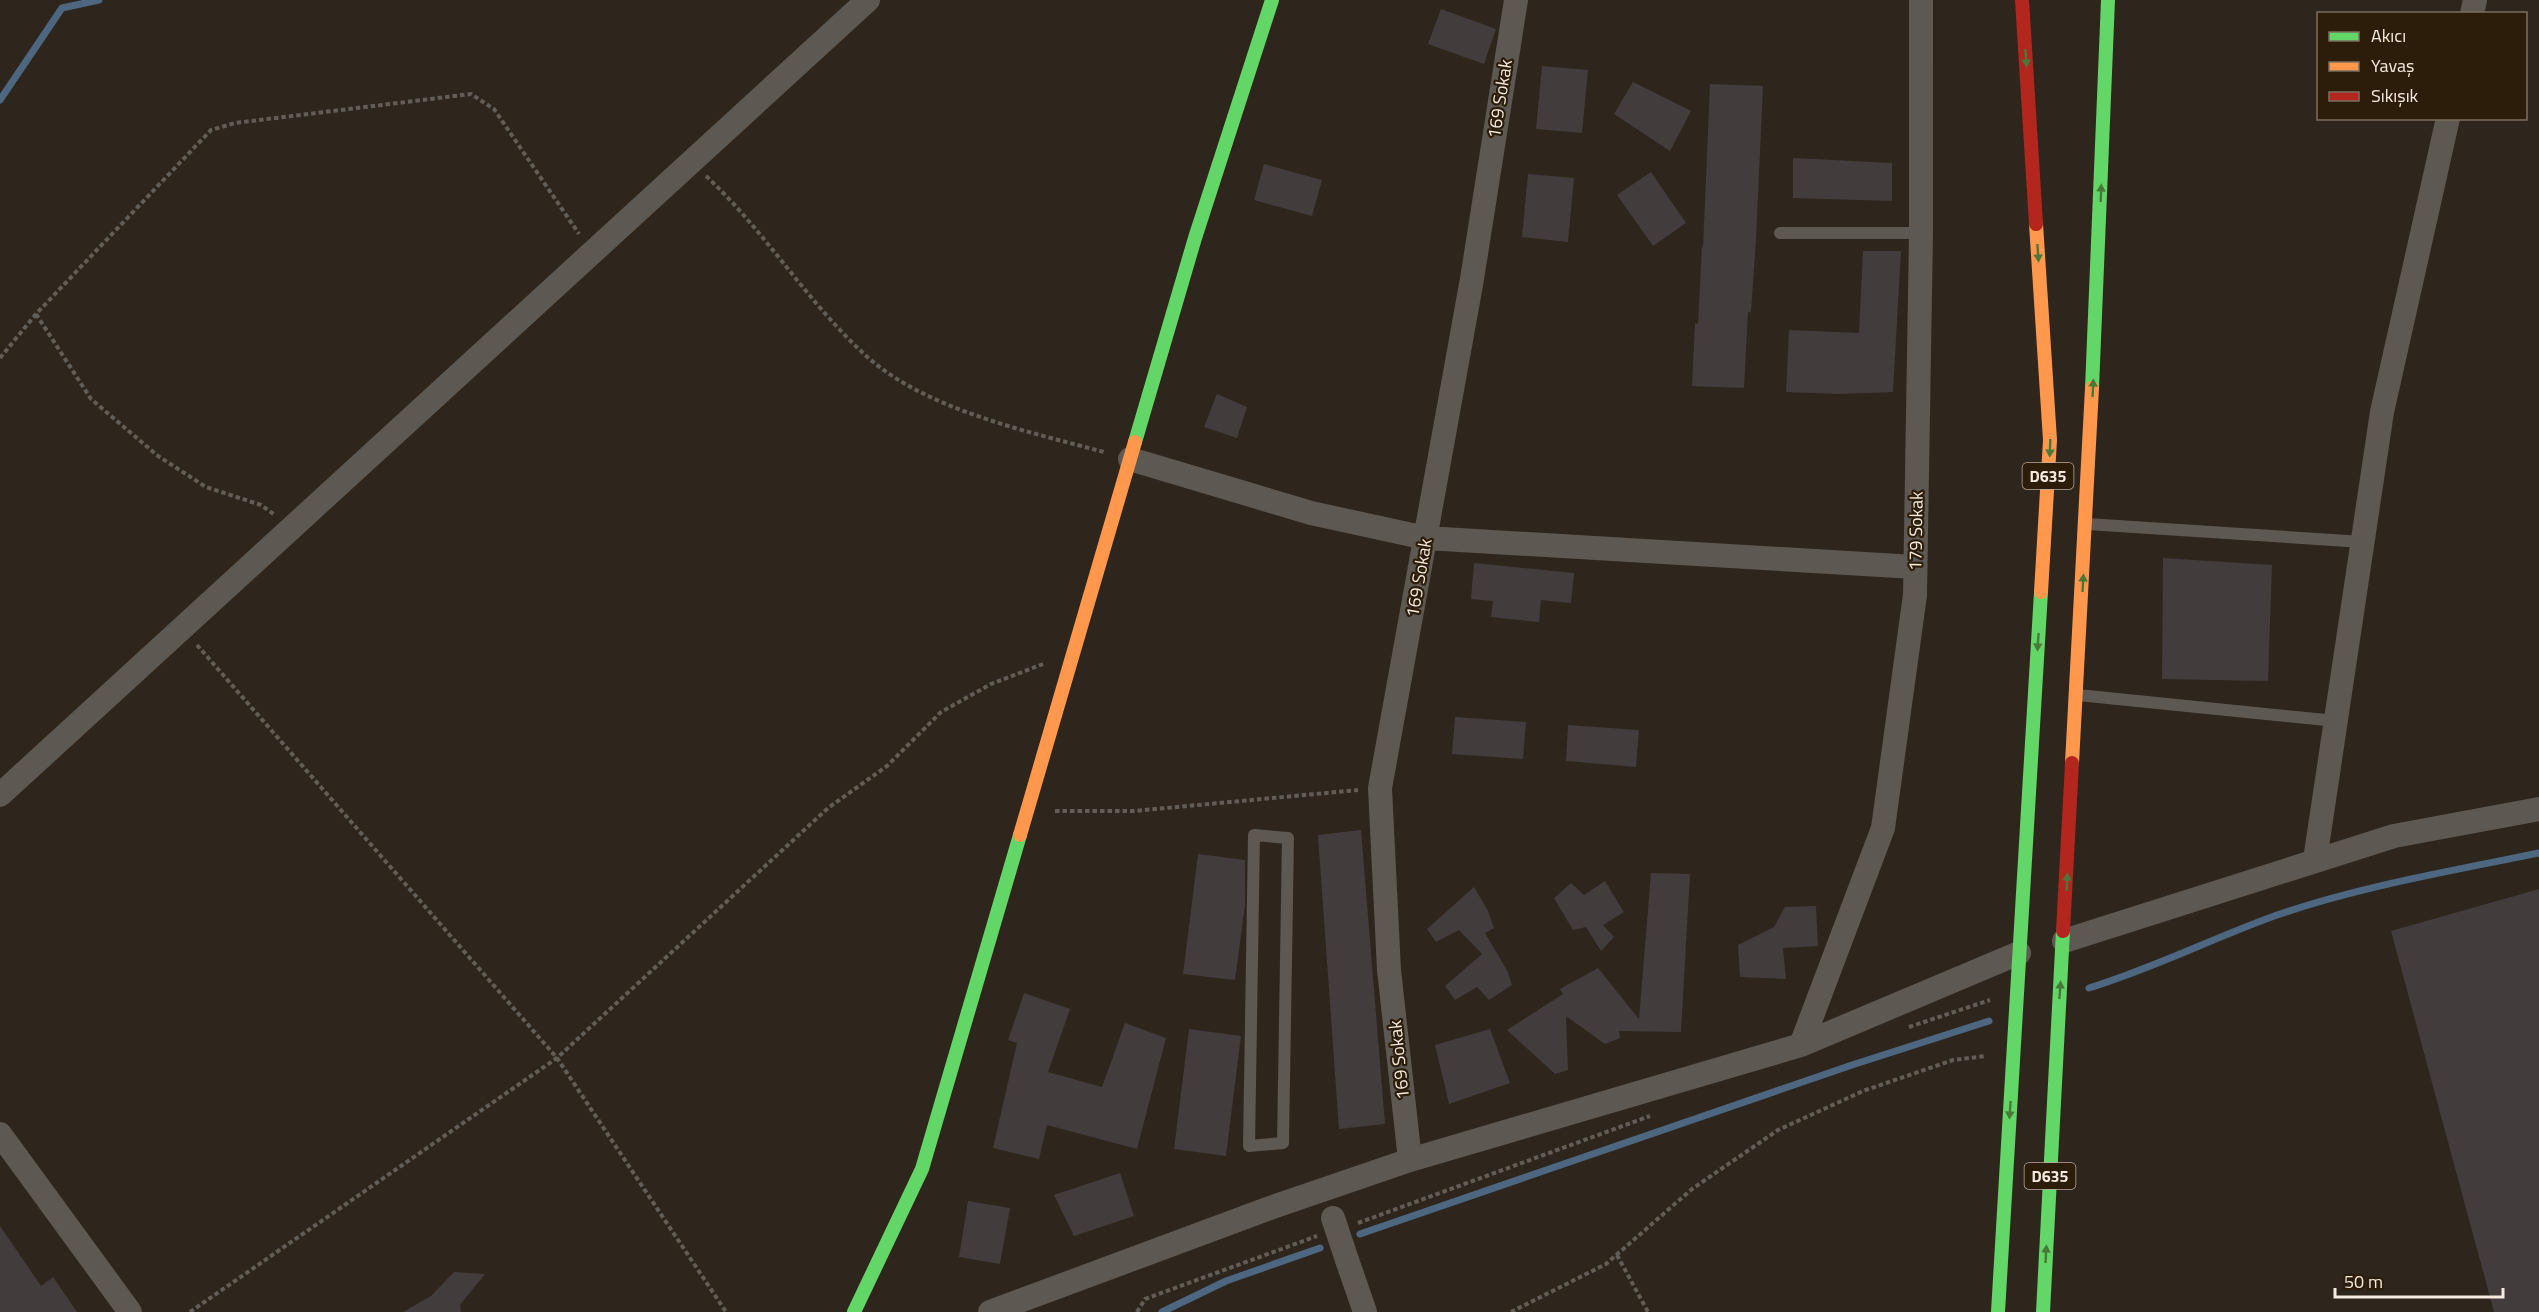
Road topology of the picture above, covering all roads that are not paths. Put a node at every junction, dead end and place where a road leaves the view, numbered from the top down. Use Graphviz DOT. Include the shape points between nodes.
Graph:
graph roads {
  1 [pos="868,0"];
  2 [pos="1272,0"];
  3 [pos="1516,0"];
  4 [pos="1921,0"];
  5 [pos="2022,0"];
  6 [pos="2108,0"];
  7 [pos="2448,120"];
  8 [pos="1780,233"];
  9 [pos="1921,233"];
  10 [pos="1130,459"];
  11 [pos="2086,524"];
  12 [pos="1426,538"];
  13 [pos="2362,542"];
  14 [pos="1915,567"];
  15 [pos="2077,695"];
  16 [pos="2336,721"];
  17 [pos="0,795"];
  18 [pos="2539,809"];
  19 [pos="1288,837"];
  20 [pos="2315,860"];
  21 [pos="2064,940"];
  22 [pos="2019,953"];
  23 [pos="1801,1045"];
  24 [pos="0,1134"];
  25 [pos="1410,1160"];
  26 [pos="1324,1189"];
  27 [pos="130,1312"];
  28 [pos="854,1312"];
  29 [pos="990,1312"];
  30 [pos="1365,1312"];
  31 [pos="1998,1312"];
  32 [pos="2043,1312"];
  1 -- 17 [label="street"];
  2 -- 10 [label="main road" via="1195,238"];
  3 -- 12 [label="street, 169 Sokak"];
  4 -- 9 [label="street, 179 Sokak"];
  5 -- 22 [label="main road, D635, one-way" via="2050,440"];
  11 -- 6 [label="main road, D635, one-way"];
  7 -- 13 [label="street" via="2382,412"];
  8 -- 9 [label="lane"];
  9 -- 14 [label="street, 179 Sokak"];
  10 -- 12 [label="street" via="1311,513"];
  10 -- 28 [label="main road" via="922,1169"];
  11 -- 13 [label="lane"];
  15 -- 11 [label="main road, D635, one-way"];
  12 -- 14 [label="street"];
  12 -- 25 [label="street, 169 Sokak" via="1380,788 1389,970"];
  13 -- 16 [label="street"];
  14 -- 23 [label="street, 179 Sokak" via="1915,595 1883,828"];
  15 -- 16 [label="lane"];
  21 -- 15 [label="main road, D635, one-way"];
  16 -- 20 [label="street"];
  18 -- 20 [label="street" via="2394,836"];
  19 -- 19 [label="lane" via="1283,1143 1249,1146 1254,835"];
  20 -- 21 [label="street"];
  32 -- 21 [label="main road, D635, one-way"];
  22 -- 23 [label="street"];
  22 -- 31 [label="main road, D635, one-way"];
  23 -- 25 [label="street"];
  24 -- 27 [label="street"];
  25 -- 26 [label="street"];
  26 -- 29 [label="street"];
  26 -- 30 [label="street, bridge"];
}
